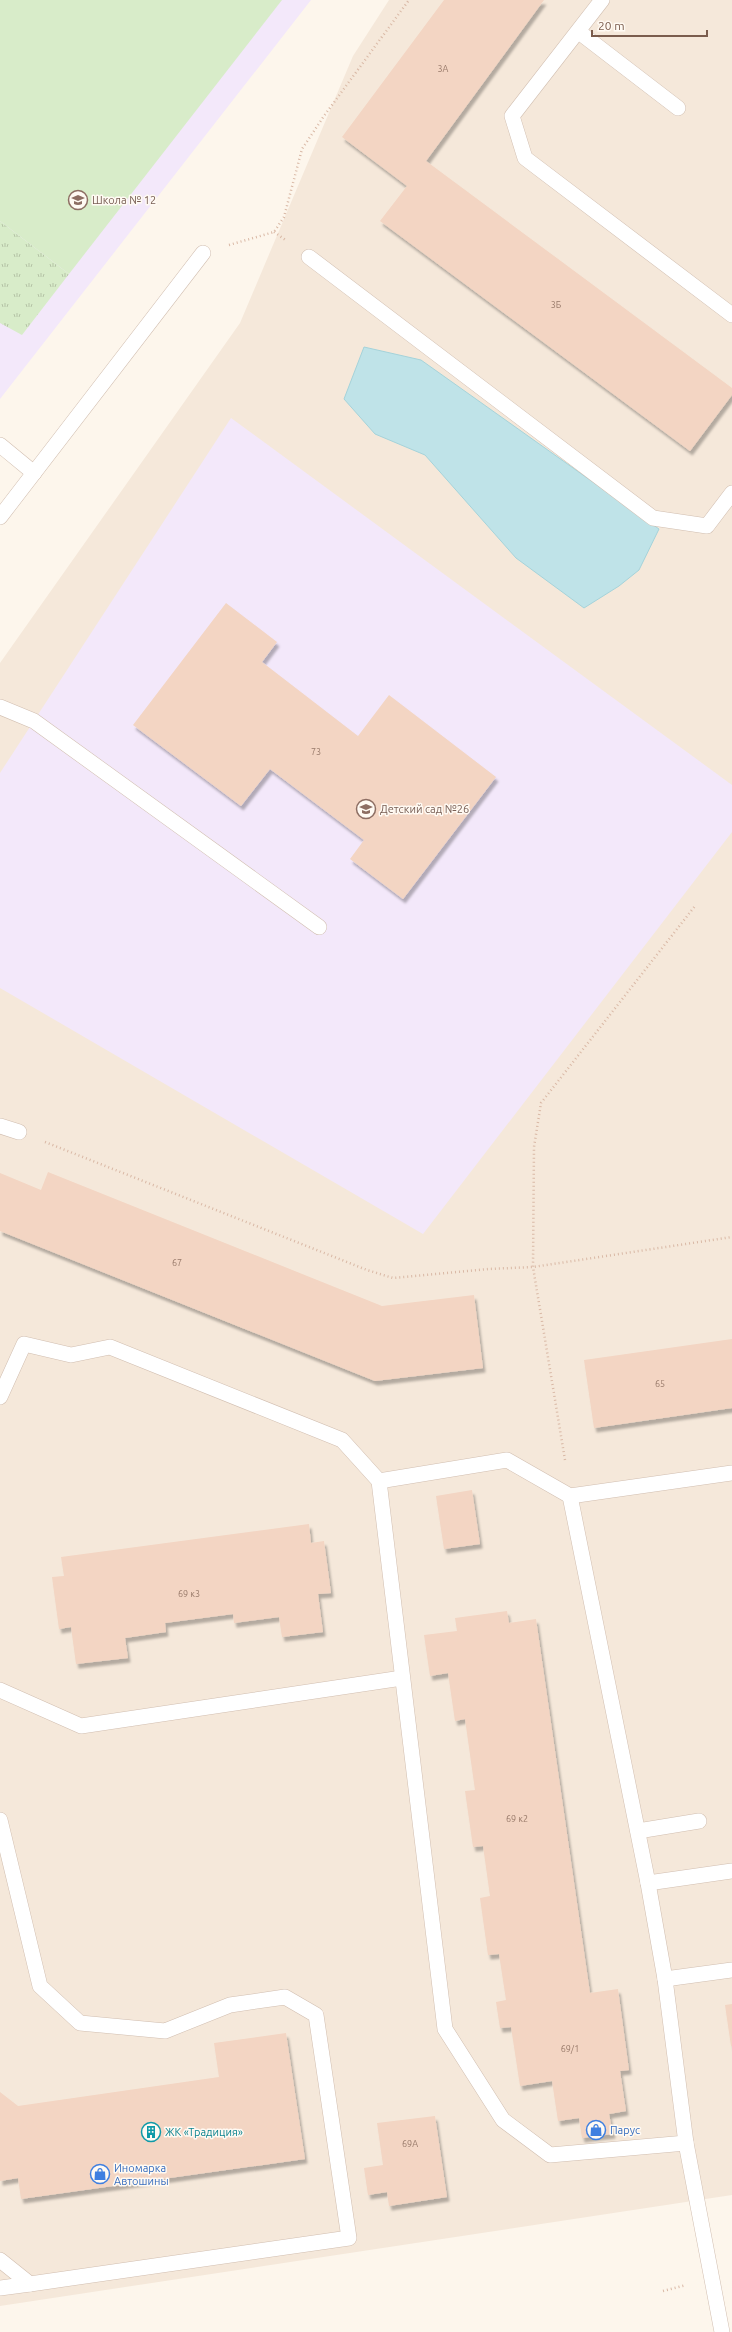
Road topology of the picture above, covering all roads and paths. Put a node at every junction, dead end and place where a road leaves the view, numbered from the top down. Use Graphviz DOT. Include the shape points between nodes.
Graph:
graph roads {
  1 [pos="410,0"];
  2 [pos="602,0"];
  3 [pos="579,32"];
  4 [pos="678,108"];
  5 [pos="204,253"];
  6 [pos="309,257"];
  7 [pos="732,316"];
  8 [pos="0,445"];
  9 [pos="34,473"];
  10 [pos="732,493"];
  11 [pos="0,517"];
  12 [pos="0,708"];
  13 [pos="695,906"];
  14 [pos="319,927"];
  15 [pos="0,1126"];
  16 [pos="19,1132"];
  17 [pos="732,1237"];
  18 [pos="533,1267"];
  19 [pos="0,1397"];
  20 [pos="732,1473"];
  21 [pos="379,1481"];
  22 [pos="570,1496"];
  23 [pos="402,1678"];
  24 [pos="0,1690"];
  25 [pos="0,1820"];
  26 [pos="699,1821"];
  27 [pos="638,1831"];
  28 [pos="732,1871"];
  29 [pos="648,1883"];
  30 [pos="732,1970"];
  31 [pos="665,1979"];
  32 [pos="686,2143"];
  33 [pos="0,2260"];
  34 [pos="30,2284"];
  35 [pos="0,2288"];
  36 [pos="722,2332"];
  1 -- 5 [label="path" via="302,149 284,216 274,232"];
  2 -- 3 [label="lane"];
  3 -- 4 [label="lane"];
  3 -- 7 [label="lane" via="512,116 525,158"];
  5 -- 9 [label="lane"];
  6 -- 10 [label="lane" via="653,518 707,526"];
  8 -- 9 [label="lane"];
  9 -- 11 [label="lane"];
  12 -- 14 [label="lane" via="34,721"];
  13 -- 18 [label="path" via="542,1103 534,1147"];
  15 -- 16 [label="lane"];
  16 -- 18 [label="path" via="367,1270 393,1278 489,1268"];
  17 -- 18 [label="path"];
  18 -- 22 [label="path"];
  19 -- 21 [label="lane" via="24,1344 71,1355 110,1347 342,1440"];
  20 -- 22 [label="lane"];
  21 -- 22 [label="lane" via="507,1460"];
  21 -- 23 [label="lane"];
  22 -- 27 [label="lane"];
  23 -- 24 [label="lane" via="81,1726"];
  23 -- 32 [label="lane" via="444,2028 503,2120 550,2155"];
  25 -- 34 [label="lane" via="40,1986 80,2024 165,2032 230,2005 285,1997 316,2015 349,2238"];
  26 -- 27 [label="lane"];
  27 -- 29 [label="lane"];
  28 -- 29 [label="lane"];
  29 -- 31 [label="lane"];
  30 -- 31 [label="lane"];
  31 -- 32 [label="lane"];
  32 -- 36 [label="lane"];
  33 -- 34 [label="lane"];
  34 -- 35 [label="lane"];
}
